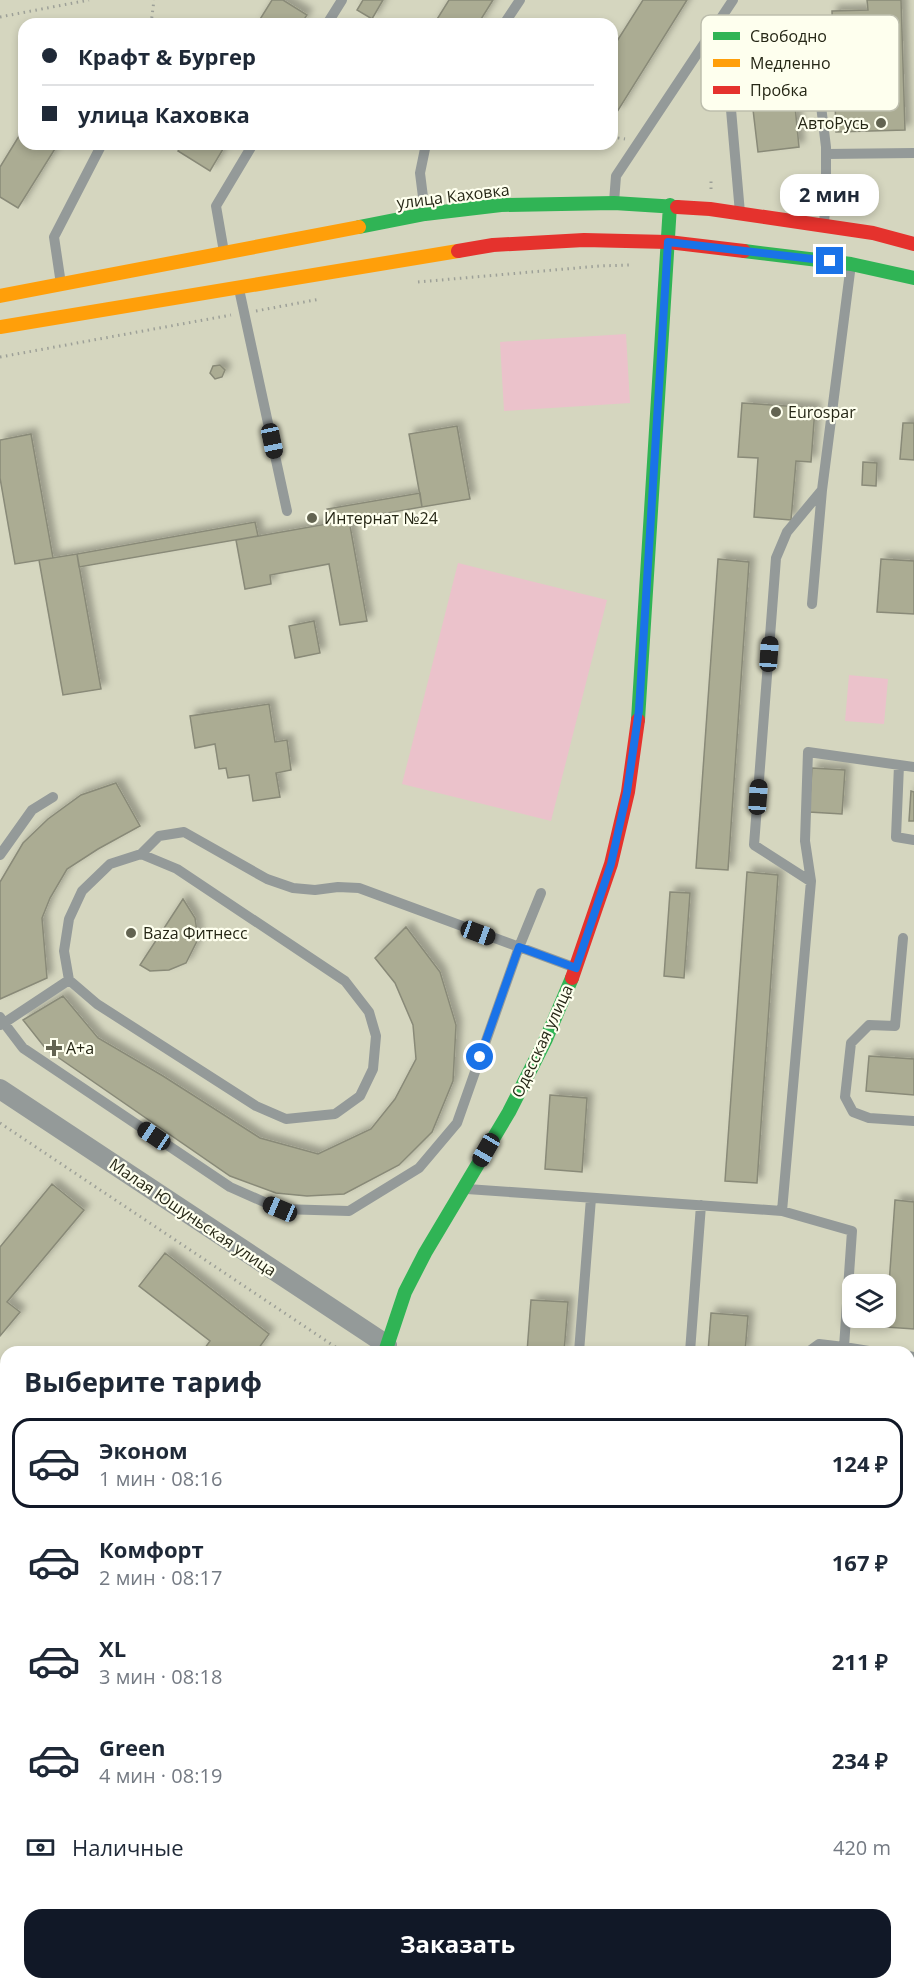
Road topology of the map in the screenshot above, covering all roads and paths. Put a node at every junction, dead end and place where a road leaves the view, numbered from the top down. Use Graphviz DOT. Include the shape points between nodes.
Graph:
graph roads {
  1 [pos="89,0"];
  2 [pos="154,0"];
  3 [pos="342,0"];
  4 [pos="520,0"];
  5 [pos="733,0"];
  6 [pos="723,15"];
  7 [pos="0,17"];
  8 [pos="152,18"];
  9 [pos="331,18"];
  10 [pos="508,18"];
  11 [pos="701,48"];
  12 [pos="731,111"];
  13 [pos="821,111"];
  14 [pos="99,150"];
  15 [pos="250,150"];
  16 [pos="425,150"];
  17 [pos="914,153"];
  18 [pos="826,154"];
  19 [pos="614,203"];
  20 [pos="669,205"];
  21 [pos="740,213"];
  22 [pos="425,214"];
  23 [pos="824,226"];
  24 [pos="668,242"];
  25 [pos="914,244"];
  26 [pos="224,252"];
  27 [pos="851,264"];
  28 [pos="598,266"];
  29 [pos="914,278"];
  30 [pos="410,283"];
  31 [pos="61,284"];
  32 [pos="238,286"];
  33 [pos="0,296"];
  34 [pos="322,298"];
  35 [pos="244,313"];
  36 [pos="0,327"];
  37 [pos="0,357"];
  38 [pos="822,490"];
  39 [pos="287,511"];
  40 [pos="812,604"];
  41 [pos="899,765"];
  42 [pos="914,767"];
  43 [pos="53,796"];
  44 [pos="914,840"];
  45 [pos="141,854"];
  46 [pos="0,855"];
  47 [pos="810,881"];
  48 [pos="541,893"];
  49 [pos="903,938"];
  50 [pos="519,947"];
  51 [pos="576,968"];
  52 [pos="69,980"];
  53 [pos="1,1022"];
  54 [pos="0,1089"];
  55 [pos="914,1121"];
  56 [pos="0,1123"];
  57 [pos="464,1189"];
  58 [pos="591,1198"];
  59 [pos="701,1205"];
  60 [pos="782,1211"];
  61 [pos="335,1346"];
  62 [pos="383,1346"];
  63 [pos="387,1346"];
  64 [pos="579,1346"];
  65 [pos="690,1346"];
  66 [pos="816,1346"];
  67 [pos="836,1346"];
  68 [pos="844,1346"];
  1 -- 7 [label="path"];
  2 -- 8 [label="path"];
  3 -- 9 [label="lane"];
  4 -- 10 [label="lane"];
  5 -- 6 [label="lane"];
  11 -- 19 [label="lane" via="616,176"];
  12 -- 21 [label="lane"];
  13 -- 18 [label="lane"];
  14 -- 31 [label="lane" via="54,237"];
  15 -- 26 [label="lane" via="216,206"];
  16 -- 22 [label="lane" via="420,173"];
  17 -- 18 [label="lane"];
  18 -- 23 [label="lane"];
  19 -- 20 [label="main road, улица Каховка"];
  19 -- 22 [label="main road, улица Каховка" via="501,205"];
  20 -- 21 [label="main road, улица Каховка"];
  20 -- 24 [label="main road, Одесская улица"];
  21 -- 23 [label="main road, улица Каховка"];
  22 -- 26 [label="main road, улица Каховка"];
  23 -- 25 [label="main road, улица Каховка"];
  24 -- 27 [label="main road"];
  24 -- 32 [label="main road" via="584,240 493,245"];
  24 -- 51 [label="main road, Одесская улица" via="639,710 611,864"];
  26 -- 31 [label="main road, улица Каховка"];
  27 -- 29 [label="main road"];
  27 -- 38 [label="lane"];
  28 -- 30 [label="path"];
  31 -- 33 [label="main road, улица Каховка"];
  32 -- 35 [label="lane"];
  32 -- 36 [label="main road"];
  34 -- 35 [label="path"];
  35 -- 37 [label="path"];
  35 -- 39 [label="lane"];
  38 -- 40 [label="lane"];
  38 -- 47 [label="lane" via="787,532 776,558 754,845"];
  41 -- 42 [label="lane"];
  41 -- 44 [label="lane" via="896,837"];
  41 -- 47 [label="lane" via="808,752 805,841"];
  43 -- 46 [label="lane" via="32,810"];
  45 -- 50 [label="lane" via="159,836 184,832 267,879 293,888 358,888"];
  45 -- 52 [label="lane" via="110,864 82,891 69,919 63,951"];
  45 -- 52 [label="lane" via="177,869 345,981 369,1012 376,1035 373,1070 360,1096 335,1114 286,1119 256,1106 97,1004"];
  47 -- 60 [label="lane"];
  48 -- 50 [label="lane"];
  49 -- 55 [label="lane" via="895,1026 869,1025 851,1043 845,1096 853,1112 869,1118"];
  50 -- 51 [label="lane"];
  50 -- 53 [label="lane" via="457,1123 419,1168 349,1211 280,1209 230,1187 23,1048"];
  51 -- 57 [label="main road, Одесская улица" via="546,1039"];
  52 -- 53 [label="lane"];
  54 -- 62 [label="street, Малая Юшуньская улица"];
  56 -- 61 [label="path"];
  57 -- 58 [label="lane"];
  57 -- 63 [label="main road, Одесская улица" via="405,1292"];
  58 -- 59 [label="lane"];
  58 -- 64 [label="lane"];
  59 -- 60 [label="lane"];
  59 -- 65 [label="lane"];
  60 -- 68 [label="lane" via="852,1231"];
  66 -- 67 [label="lane"];
}
